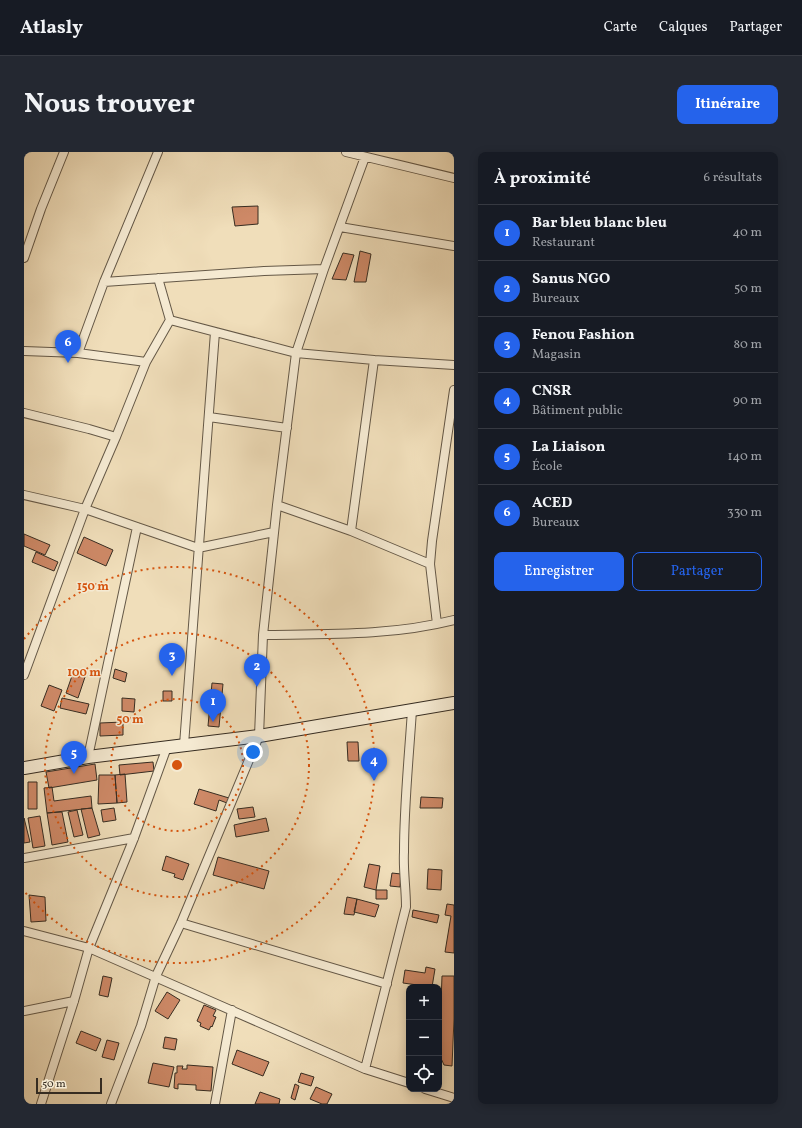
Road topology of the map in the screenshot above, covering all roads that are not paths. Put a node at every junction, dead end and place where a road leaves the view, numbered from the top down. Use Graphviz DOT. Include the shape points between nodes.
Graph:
graph roads {
  1 [pos="64,152"];
  2 [pos="158,152"];
  3 [pos="346,152"];
  4 [pos="365,157"];
  5 [pos="454,178"];
  6 [pos="340,228"];
  7 [pos="454,246"];
  8 [pos="24,258"];
  9 [pos="324,269"];
  10 [pos="158,278"];
  11 [pos="104,282"];
  12 [pos="170,320"];
  13 [pos="215,332"];
  14 [pos="24,351"];
  15 [pos="78,353"];
  16 [pos="296,353"];
  17 [pos="374,360"];
  18 [pos="146,362"];
  19 [pos="454,365"];
  20 [pos="454,390"];
  21 [pos="24,413"];
  22 [pos="209,417"];
  23 [pos="287,428"];
  24 [pos="116,437"];
  25 [pos="24,495"];
  26 [pos="277,504"];
  27 [pos="85,509"];
  28 [pos="137,527"];
  29 [pos="351,531"];
  30 [pos="274,532"];
  31 [pos="198,548"];
  32 [pos="430,564"];
  33 [pos="454,620"];
  34 [pos="437,624"];
  35 [pos="263,635"];
  36 [pos="24,675"];
  37 [pos="454,703"];
  38 [pos="412,710"];
  39 [pos="259,736"];
  40 [pos="184,745"];
  41 [pos="167,747"];
  42 [pos="88,757"];
  43 [pos="24,768"];
  44 [pos="134,838"];
  45 [pos="24,858"];
  46 [pos="181,923"];
  47 [pos="24,931"];
  48 [pos="89,948"];
  49 [pos="156,976"];
  50 [pos="387,984"];
  51 [pos="74,1001"];
  52 [pos="232,1010"];
  53 [pos="24,1011"];
  54 [pos="365,1069"];
  55 [pos="406,1083"];
  56 [pos="435,1092"];
  57 [pos="454,1098"];
  58 [pos="42,1104"];
  59 [pos="111,1104"];
  60 [pos="215,1104"];
  1 -- 8 [label="street"];
  2 -- 11 [label="street"];
  3 -- 4 [label="street"];
  4 -- 5 [label="street"];
  4 -- 6 [label="street"];
  6 -- 7 [label="street"];
  6 -- 9 [label="street"];
  9 -- 10 [label="street"];
  9 -- 16 [label="street"];
  10 -- 11 [label="street"];
  10 -- 12 [label="street"];
  11 -- 15 [label="street"];
  12 -- 13 [label="street"];
  12 -- 18 [label="street"];
  13 -- 16 [label="street"];
  13 -- 22 [label="street"];
  14 -- 15 [label="street"];
  15 -- 18 [label="street"];
  16 -- 17 [label="street"];
  16 -- 23 [label="street"];
  17 -- 19 [label="street"];
  17 -- 29 [label="street"];
  18 -- 24 [label="street"];
  20 -- 32 [label="street"];
  21 -- 24 [label="street"];
  22 -- 23 [label="street"];
  22 -- 31 [label="street"];
  23 -- 26 [label="street"];
  24 -- 27 [label="street"];
  25 -- 27 [label="street"];
  26 -- 29 [label="street"];
  26 -- 30 [label="street"];
  27 -- 28 [label="street"];
  27 -- 36 [label="street"];
  28 -- 31 [label="street"];
  28 -- 42 [label="street"];
  29 -- 32 [label="street"];
  30 -- 31 [label="street"];
  30 -- 35 [label="street"];
  31 -- 40 [label="street"];
  32 -- 34 [label="street"];
  33 -- 34 [label="street"];
  34 -- 35 [label="street" via="366,634"];
  35 -- 39 [label="street"];
  37 -- 38 [label="main road"];
  38 -- 39 [label="main road"];
  38 -- 50 [label="street" via="404,827 406,907"];
  39 -- 40 [label="main road"];
  39 -- 46 [label="street"];
  40 -- 41 [label="main road"];
  41 -- 42 [label="main road"];
  41 -- 44 [label="street"];
  42 -- 43 [label="main road"];
  44 -- 45 [label="street"];
  44 -- 48 [label="street"];
  46 -- 49 [label="street"];
  46 -- 50 [label="street"];
  47 -- 48 [label="street"];
  48 -- 49 [label="street"];
  48 -- 51 [label="street"];
  49 -- 52 [label="street"];
  49 -- 59 [label="street" via="141,1026"];
  50 -- 54 [label="street"];
  51 -- 53 [label="street"];
  51 -- 58 [label="street"];
  52 -- 54 [label="street"];
  52 -- 60 [label="street"];
  54 -- 55 [label="street"];
  56 -- 57 [label="street"];
}
